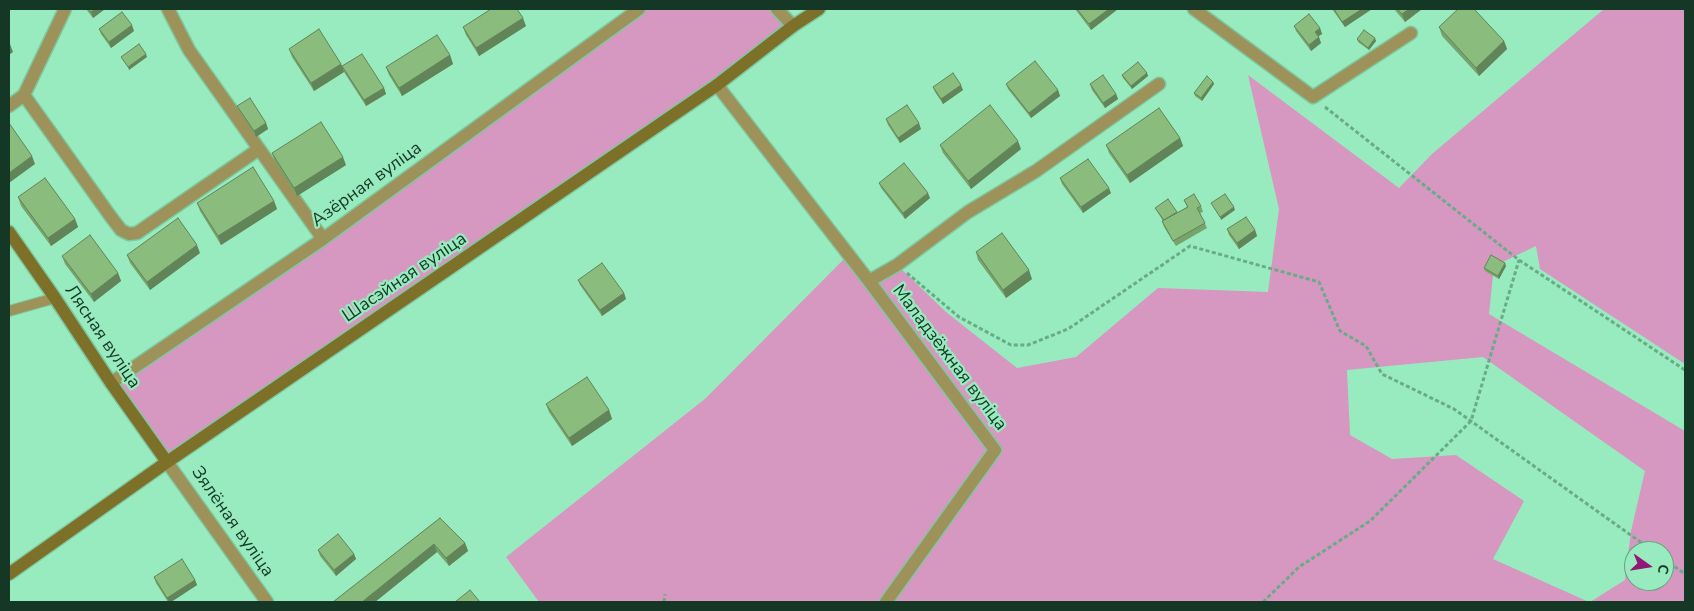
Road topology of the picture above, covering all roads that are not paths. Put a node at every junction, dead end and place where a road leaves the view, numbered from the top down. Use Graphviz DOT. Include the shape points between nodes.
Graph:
graph roads {
  1 [pos="65,9"];
  2 [pos="168,9"];
  3 [pos="639,9"];
  4 [pos="777,9"];
  5 [pos="819,9"];
  6 [pos="1194,9"];
  7 [pos="793,26"];
  8 [pos="1411,33"];
  9 [pos="1159,84"];
  10 [pos="717,85"];
  11 [pos="24,95"];
  12 [pos="9,106"];
  13 [pos="259,149"];
  14 [pos="9,232"];
  15 [pos="323,239"];
  16 [pos="869,281"];
  17 [pos="55,298"];
  18 [pos="9,310"];
  19 [pos="110,383"];
  20 [pos="167,462"];
  21 [pos="9,574"];
  22 [pos="267,602"];
  23 [pos="886,602"];
  1 -- 11 [label="street"];
  2 -- 13 [label="street" via="189,50"];
  3 -- 15 [label="street, Азёрная вуліца"];
  4 -- 7 [label="street"];
  5 -- 7 [label="main road, Шасэйная вуліца"];
  6 -- 8 [label="street" via="1313,97"];
  7 -- 10 [label="main road, Шасэйная вуліца"];
  9 -- 16 [label="street, Маладзёжная вуліца" via="1036,171 968,212 897,265"];
  10 -- 16 [label="street, Маладзёжная вуліца"];
  10 -- 20 [label="main road, Шасэйная вуліца"];
  11 -- 12 [label="street"];
  11 -- 13 [label="street" via="110,217 120,230 129,234 137,233"];
  13 -- 15 [label="street"];
  14 -- 17 [label="main road, Лясная вуліца"];
  15 -- 19 [label="street, Азёрная вуліца"];
  16 -- 23 [label="street, Маладзёжная вуліца" via="995,450"];
  17 -- 18 [label="lane"];
  17 -- 19 [label="main road, Лясная вуліца"];
  19 -- 20 [label="main road, Лясная вуліца"];
  20 -- 21 [label="main road, Шасэйная вуліца"];
  20 -- 22 [label="street, Зялёная вуліца"];
}
